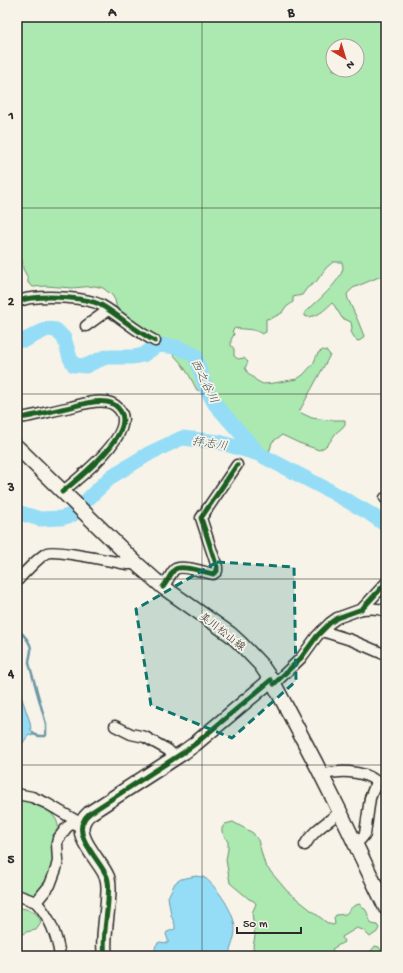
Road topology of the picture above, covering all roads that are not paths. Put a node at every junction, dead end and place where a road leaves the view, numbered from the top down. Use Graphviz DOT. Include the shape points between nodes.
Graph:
graph roads {
  1 [pos="17,302"];
  2 [pos="108,310"];
  3 [pos="86,326"];
  4 [pos="155,341"];
  5 [pos="17,418"];
  6 [pos="17,448"];
  7 [pos="237,465"];
  8 [pos="67,496"];
  9 [pos="137,564"];
  10 [pos="17,581"];
  11 [pos="386,583"];
  12 [pos="163,587"];
  13 [pos="362,609"];
  14 [pos="386,611"];
  15 [pos="322,630"];
  16 [pos="386,655"];
  17 [pos="273,682"];
  18 [pos="115,726"];
  19 [pos="176,758"];
  20 [pos="321,775"];
  21 [pos="17,794"];
  22 [pos="340,812"];
  23 [pos="82,824"];
  24 [pos="355,843"];
  25 [pos="305,845"];
  26 [pos="17,895"];
  27 [pos="36,902"];
  28 [pos="386,908"];
  29 [pos="60,956"];
  30 [pos="105,956"];
  1 -- 2 [label="street" via="31,298 76,299 92,302"];
  2 -- 3 [label="street"];
  2 -- 4 [label="street"];
  5 -- 8 [label="street" via="93,402 109,402 121,411 123,422 116,439"];
  6 -- 8 [label="main road, 美川松山線"];
  7 -- 12 [label="street" via="200,518 217,571 212,574 175,569"];
  8 -- 9 [label="main road, 美川松山線"];
  9 -- 10 [label="street" via="48,552"];
  9 -- 12 [label="main road, 美川松山線"];
  11 -- 13 [label="street"];
  12 -- 17 [label="main road, 美川松山線" via="230,634 250,653"];
  13 -- 14 [label="street"];
  13 -- 15 [label="street" via="337,618"];
  15 -- 16 [label="street"];
  15 -- 17 [label="street" via="301,658"];
  17 -- 19 [label="main road"];
  17 -- 20 [label="main road, 美川松山線"];
  18 -- 19 [label="street" via="131,734 145,737 168,750"];
  19 -- 23 [label="main road" via="90,813"];
  20 -- 22 [label="main road, 美川松山線"];
  20 -- 24 [label="street" via="329,772 353,772 376,781 370,798 365,834"];
  21 -- 23 [label="street" via="46,803"];
  22 -- 24 [label="main road, 美川松山線"];
  22 -- 25 [label="street" via="311,835"];
  23 -- 27 [label="street" via="72,824 58,839 56,869 50,885"];
  23 -- 30 [label="main road" via="83,838 109,884"];
  24 -- 28 [label="main road, 美川松山線"];
  26 -- 27 [label="street"];
  27 -- 29 [label="street" via="54,930"];
}
